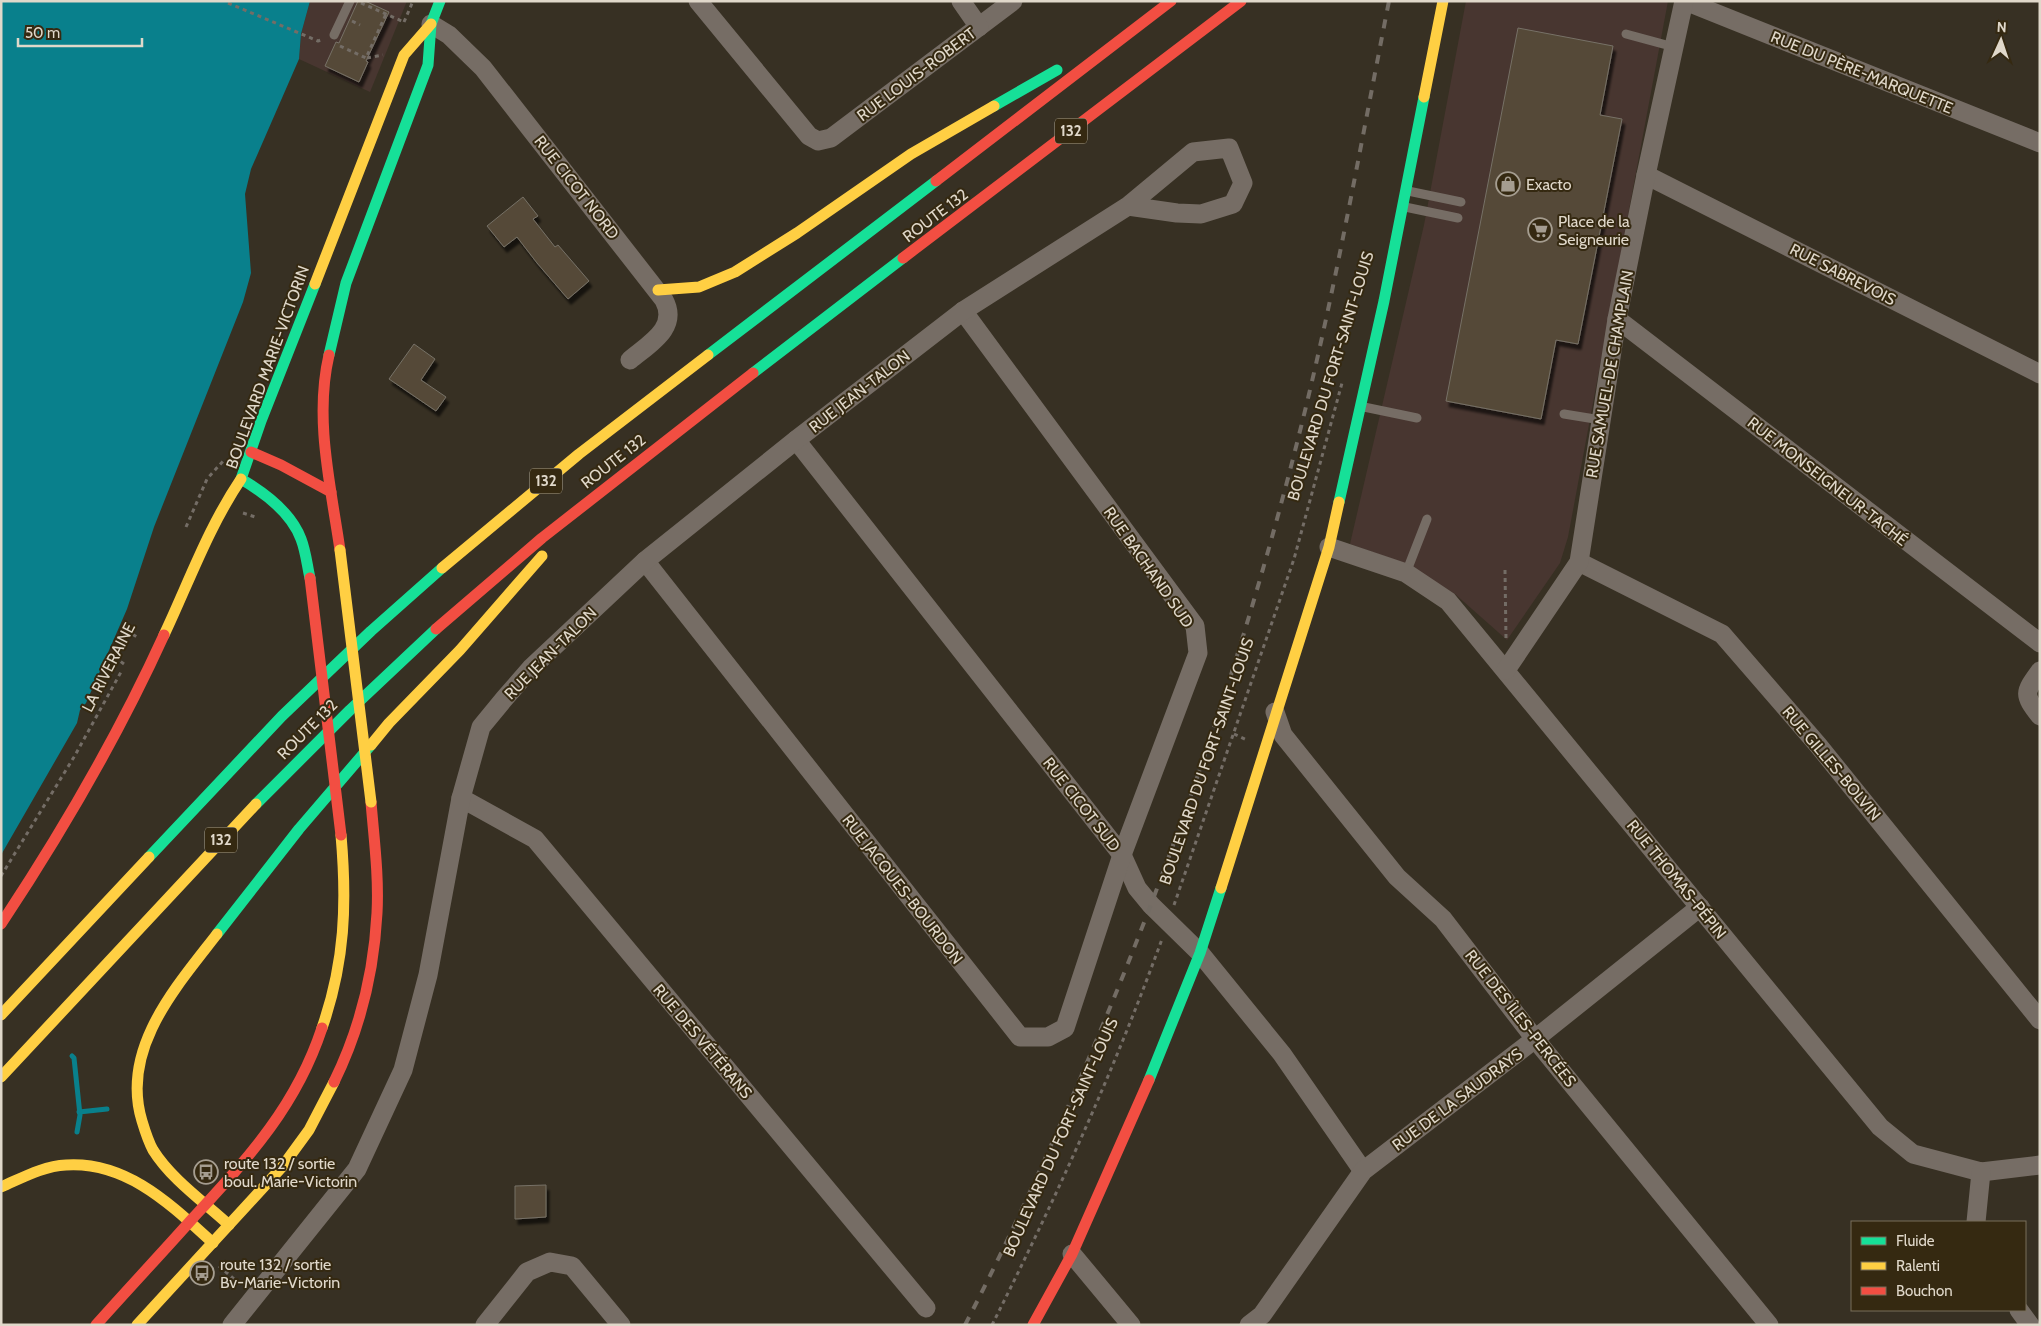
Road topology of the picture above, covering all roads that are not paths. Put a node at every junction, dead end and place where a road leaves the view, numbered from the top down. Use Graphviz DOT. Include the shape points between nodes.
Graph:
graph roads {
  1 [pos="350,1"];
  2 [pos="440,1"];
  3 [pos="698,1"];
  4 [pos="961,1"];
  5 [pos="1013,1"];
  6 [pos="1171,1"];
  7 [pos="1241,1"];
  8 [pos="1442,1"];
  9 [pos="1685,1"];
  10 [pos="1152,16"];
  11 [pos="431,24"];
  12 [pos="979,27"];
  13 [pos="1626,34"];
  14 [pos="337,41"];
  15 [pos="1674,47"];
  16 [pos="2040,143"];
  17 [pos="1646,176"];
  18 [pos="1406,191"];
  19 [pos="1461,202"];
  20 [pos="1128,206"];
  21 [pos="1402,207"];
  22 [pos="1458,218"];
  23 [pos="658,290"];
  24 [pos="963,310"];
  25 [pos="1617,318"];
  26 [pos="630,360"];
  27 [pos="2040,374"];
  28 [pos="1361,406"];
  29 [pos="1564,414"];
  30 [pos="1417,418"];
  31 [pos="1601,420"];
  32 [pos="796,440"];
  33 [pos="250,452"];
  34 [pos="241,479"];
  35 [pos="331,492"];
  36 [pos="596,494"];
  37 [pos="1427,519"];
  38 [pos="1329,547"];
  39 [pos="645,561"];
  40 [pos="1578,562"];
  41 [pos="1406,573"];
  42 [pos="2040,643"];
  43 [pos="1506,670"];
  44 [pos="2040,671"];
  45 [pos="1275,712"];
  46 [pos="2040,716"];
  47 [pos="461,798"];
  48 [pos="1122,855"];
  49 [pos="1700,907"];
  50 [pos="1,924"];
  51 [pos="1200,953"];
  52 [pos="1,1015"];
  53 [pos="2040,1020"];
  54 [pos="1536,1039"];
  55 [pos="1,1077"];
  56 [pos="2040,1165"];
  57 [pos="1363,1171"];
  58 [pos="1981,1172"];
  59 [pos="1,1186"];
  60 [pos="207,1205"];
  61 [pos="1976,1221"];
  62 [pos="191,1222"];
  63 [pos="229,1225"];
  64 [pos="213,1242"];
  65 [pos="1072,1254"];
  66 [pos="926,1308"];
  67 [pos="2020,1311"];
  68 [pos="96,1325"];
  69 [pos="137,1325"];
  70 [pos="232,1325"];
  71 [pos="485,1325"];
  72 [pos="621,1325"];
  73 [pos="1033,1325"];
  74 [pos="1130,1325"];
  75 [pos="1250,1325"];
  76 [pos="1769,1325"];
  77 [pos="2030,1325"];
  1 -- 14 [label="lane"];
  2 -- 11 [label="main road, BOULEVARD MARIE-VICTORIN"];
  3 -- 12 [label="street, RUE LOUIS-ROBERT" via="809,136 818,142 831,138"];
  4 -- 12 [label="street"];
  5 -- 12 [label="street, RUE LOUIS-ROBERT"];
  6 -- 10 [label="main road, ROUTE 132 / 132"];
  7 -- 36 [label="main road, ROUTE 132 / 132"];
  8 -- 18 [label="main road, BOULEVARD DU FORT-SAINT-LOUIS"];
  9 -- 15 [label="street, RUE SAMUEL-DE CHAMPLAIN"];
  9 -- 16 [label="street, RUE DU PÈRE-MARQUETTE"];
  10 -- 23 [label="main road" via="911,154 735,272 700,287"];
  10 -- 52 [label="main road, ROUTE 132 / 132" via="579,454 459,554 371,631 282,716"];
  11 -- 23 [label="street, RUE CICOT NORD" via="449,35 483,68"];
  11 -- 33 [label="main road, BOULEVARD MARIE-VICTORIN" via="404,55"];
  11 -- 35 [label="main road, BOULEVARD MARIE-VICTORIN" via="428,65 346,283 332,335 324,404"];
  13 -- 15 [label="lane"];
  15 -- 17 [label="street, RUE SAMUEL-DE CHAMPLAIN"];
  17 -- 25 [label="street, RUE SAMUEL-DE CHAMPLAIN"];
  17 -- 27 [label="street, RUE SABREVOIS"];
  18 -- 19 [label="lane"];
  18 -- 21 [label="main road, BOULEVARD DU FORT-SAINT-LOUIS"];
  20 -- 20 [label="street, RUE JEAN-TALON" via="1201,214 1234,204 1243,182 1229,148 1193,152"];
  20 -- 24 [label="street, RUE JEAN-TALON"];
  21 -- 22 [label="lane"];
  21 -- 28 [label="main road, BOULEVARD DU FORT-SAINT-LOUIS"];
  23 -- 26 [label="street, RUE CICOT NORD" via="668,305 668,322 660,335"];
  24 -- 32 [label="street, RUE JEAN-TALON"];
  24 -- 48 [label="street, RUE BACHAND SUD" via="1195,626 1198,653"];
  25 -- 31 [label="street, RUE SAMUEL-DE CHAMPLAIN"];
  25 -- 42 [label="street, RUE MONSEIGNEUR-TACHÉ"];
  28 -- 30 [label="lane"];
  28 -- 38 [label="main road, BOULEVARD DU FORT-SAINT-LOUIS"];
  29 -- 31 [label="lane"];
  31 -- 40 [label="street, RUE SAMUEL-DE CHAMPLAIN"];
  32 -- 39 [label="street, RUE JEAN-TALON"];
  32 -- 48 [label="street, RUE CICOT SUD"];
  33 -- 34 [label="main road, BOULEVARD MARIE-VICTORIN"];
  33 -- 35 [label="main road"];
  34 -- 50 [label="main road" via="217,515 163,637 116,731 56,838"];
  34 -- 60 [label="main road, BOULEVARD MARIE-VICTORIN, bridge" via="264,494 293,524 304,547 340,835 345,903 343,945 336,983 307,1066 279,1116 251,1155"];
  35 -- 63 [label="main road, BOULEVARD MARIE-VICTORIN, bridge" via="371,802 376,924 369,976 357,1024 330,1091 303,1138"];
  36 -- 55 [label="main road, ROUTE 132 / 132" via="452,615 329,730 230,831"];
  36 -- 60 [label="main road" via="317,807 160,1011 140,1062 137,1086 139,1111 147,1137 158,1156"];
  37 -- 41 [label="lane"];
  38 -- 41 [label="street, RUE THOMAS-PÉPIN"];
  38 -- 45 [label="main road, BOULEVARD DU FORT-SAINT-LOUIS"];
  39 -- 47 [label="street, RUE JEAN-TALON" via="531,668 481,727"];
  39 -- 48 [label="street, RUE JACQUES-BOURDON" via="1020,1037 1048,1037 1065,1028"];
  40 -- 43 [label="street, RUE SAMUEL-DE CHAMPLAIN"];
  40 -- 53 [label="street, RUE GILLES-BOLVIN" via="1722,634 1818,745"];
  41 -- 43 [label="street, RUE THOMAS-PÉPIN" via="1448,601"];
  43 -- 49 [label="street, RUE THOMAS-PÉPIN"];
  44 -- 46 [label="street" via="2028,688 2028,698"];
  45 -- 51 [label="main road, BOULEVARD DU FORT-SAINT-LOUIS"];
  45 -- 54 [label="street, RUE DES ÎLES-PERCÉES" via="1283,735 1397,877 1443,920"];
  47 -- 66 [label="street, RUE DES VÉTÉRANS" via="536,839"];
  47 -- 70 [label="street, RUE JEAN-TALON" via="428,975 404,1070 357,1169"];
  48 -- 51 [label="street, RUE CICOT SUD" via="1137,888"];
  49 -- 54 [label="street, RUE DE LA SAUDRAYS"];
  49 -- 58 [label="street, RUE THOMAS-PÉPIN" via="1880,1127 1913,1154"];
  51 -- 57 [label="street, RUE CICOT SUD" via="1282,1054"];
  51 -- 65 [label="main road, BOULEVARD DU FORT-SAINT-LOUIS" via="1143,1096"];
  54 -- 57 [label="street, RUE DE LA SAUDRAYS"];
  54 -- 76 [label="street, RUE DES ÎLES-PERCÉES"];
  56 -- 58 [label="street, RUE THOMAS-PÉPIN"];
  57 -- 75 [label="street, RUE DE LA SAUDRAYS" via="1262,1315"];
  58 -- 61 [label="street"];
  59 -- 62 [label="main road" via="47,1168 72,1164 98,1166 138,1180"];
  60 -- 62 [label="main road, BOULEVARD MARIE-VICTORIN"];
  60 -- 63 [label="main road"];
  62 -- 64 [label="main road"];
  62 -- 68 [label="main road, BOULEVARD MARIE-VICTORIN"];
  63 -- 64 [label="main road, BOULEVARD MARIE-VICTORIN"];
  64 -- 69 [label="main road, BOULEVARD MARIE-VICTORIN"];
  65 -- 73 [label="main road, BOULEVARD DU FORT-SAINT-LOUIS"];
  65 -- 74 [label="street"];
  67 -- 77 [label="street"];
  71 -- 72 [label="street" via="527,1272 550,1262 572,1266"];
}
